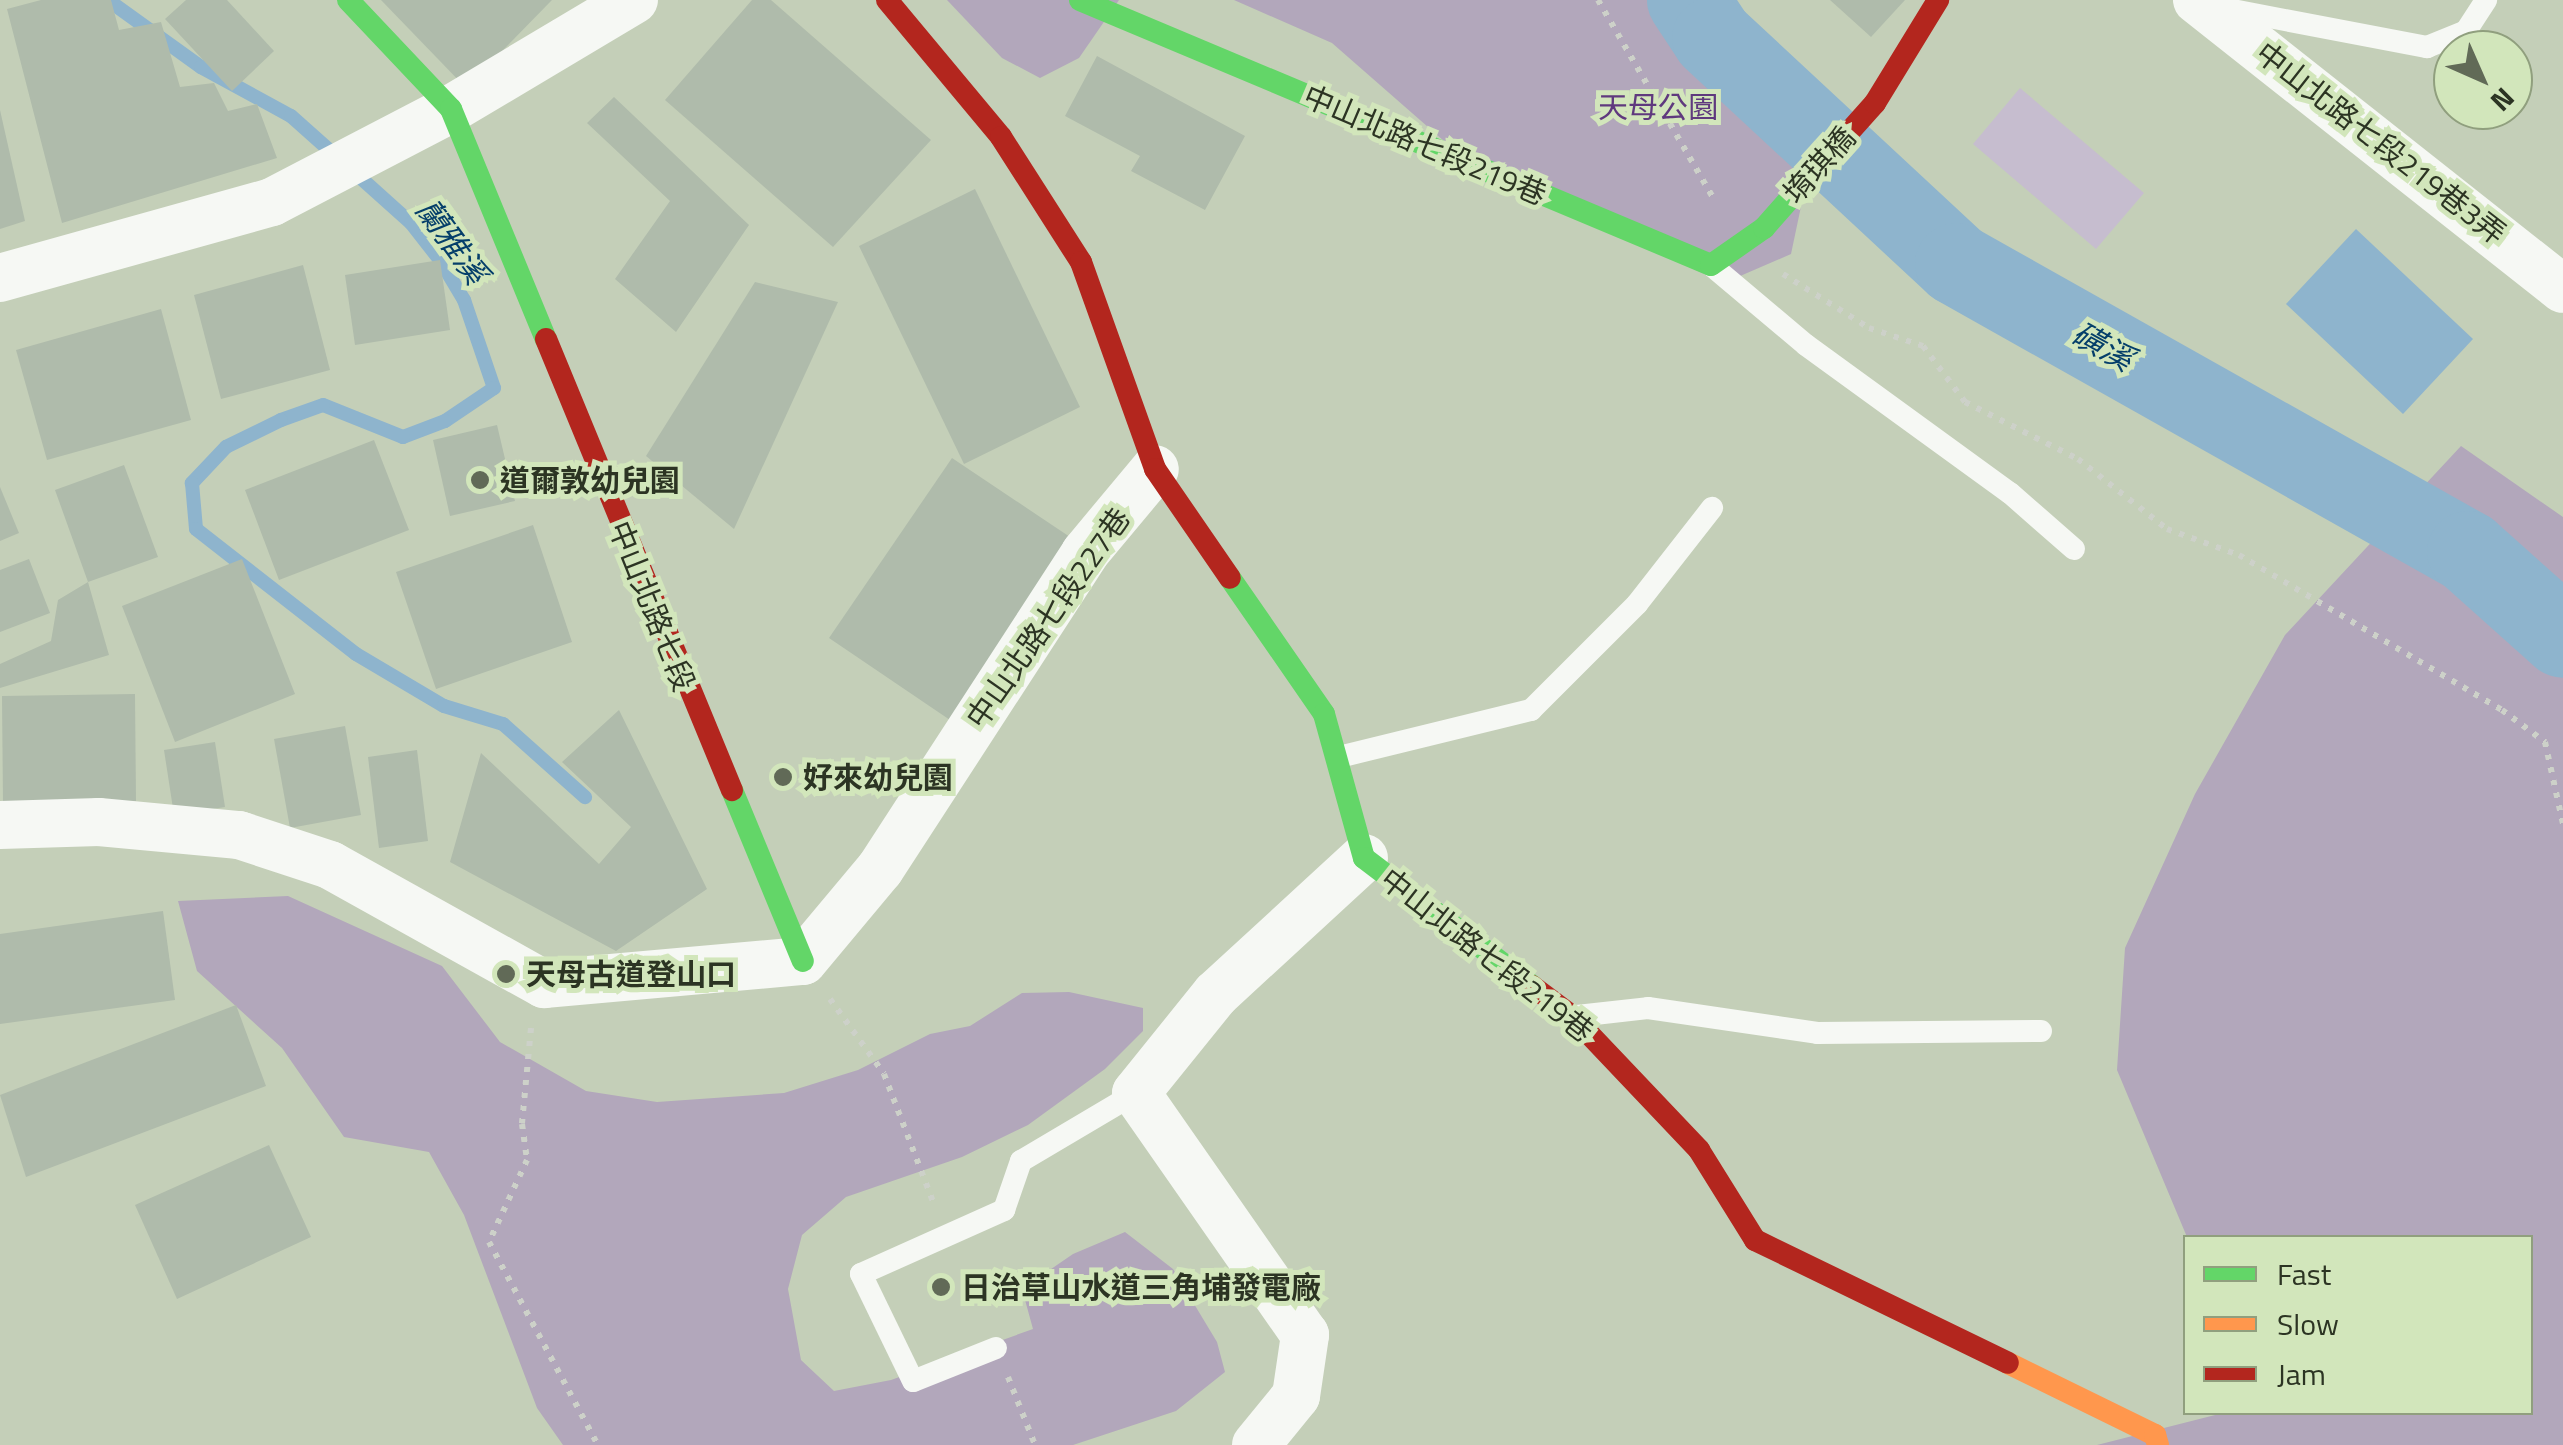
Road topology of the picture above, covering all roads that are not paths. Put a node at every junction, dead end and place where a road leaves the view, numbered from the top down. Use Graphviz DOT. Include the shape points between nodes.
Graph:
graph roads {
  1 [pos="348,0"];
  2 [pos="634,0"];
  3 [pos="888,0"];
  4 [pos="1080,0"];
  5 [pos="1938,0"];
  6 [pos="2486,0"];
  7 [pos="2200,2"];
  8 [pos="450,109"];
  9 [pos="1712,265"];
  10 [pos="11,275"];
  11 [pos="2563,289"];
  12 [pos="1155,469"];
  13 [pos="1712,508"];
  14 [pos="2074,549"];
  15 [pos="1339,757"];
  16 [pos="0,825"];
  17 [pos="1364,858"];
  18 [pos="802,961"];
  19 [pos="1572,1016"];
  20 [pos="2041,1031"];
  21 [pos="1136,1093"];
  22 [pos="996,1348"];
  23 [pos="1256,1445"];
  24 [pos="2158,1445"];
  1 -- 8 [label="street, 中山北路七段"];
  2 -- 8 [label="street"];
  3 -- 12 [label="street, 中山北路七段219巷" via="1002,137 1081,262"];
  4 -- 9 [label="street, 中山北路七段219巷"];
  5 -- 9 [label="street, 堉琪橋" via="1875,103 1764,228"];
  6 -- 7 [label="lane" via="2466,31 2428,46"];
  7 -- 11 [label="street, 中山北路七段219巷3弄"];
  8 -- 10 [label="street" via="272,202"];
  8 -- 18 [label="street, 中山北路七段"];
  9 -- 14 [label="lane" via="1806,346 2010,493"];
  12 -- 15 [label="street, 中山北路七段219巷" via="1324,714"];
  12 -- 18 [label="street, 中山北路七段227巷" via="1086,553 880,869"];
  13 -- 15 [label="lane" via="1637,604 1530,710"];
  15 -- 17 [label="street, 中山北路七段219巷"];
  16 -- 18 [label="street" via="99,822 239,835 330,865 544,984"];
  17 -- 19 [label="street, 中山北路七段219巷"];
  17 -- 21 [label="street" via="1216,994"];
  19 -- 20 [label="lane" via="1648,1008 1816,1033"];
  19 -- 24 [label="street, 中山北路七段219巷" via="1699,1150 1755,1240 2155,1436"];
  21 -- 22 [label="lane" via="1021,1161 1004,1210 862,1274 913,1381"];
  21 -- 23 [label="street" via="1305,1335 1296,1396"];
}
